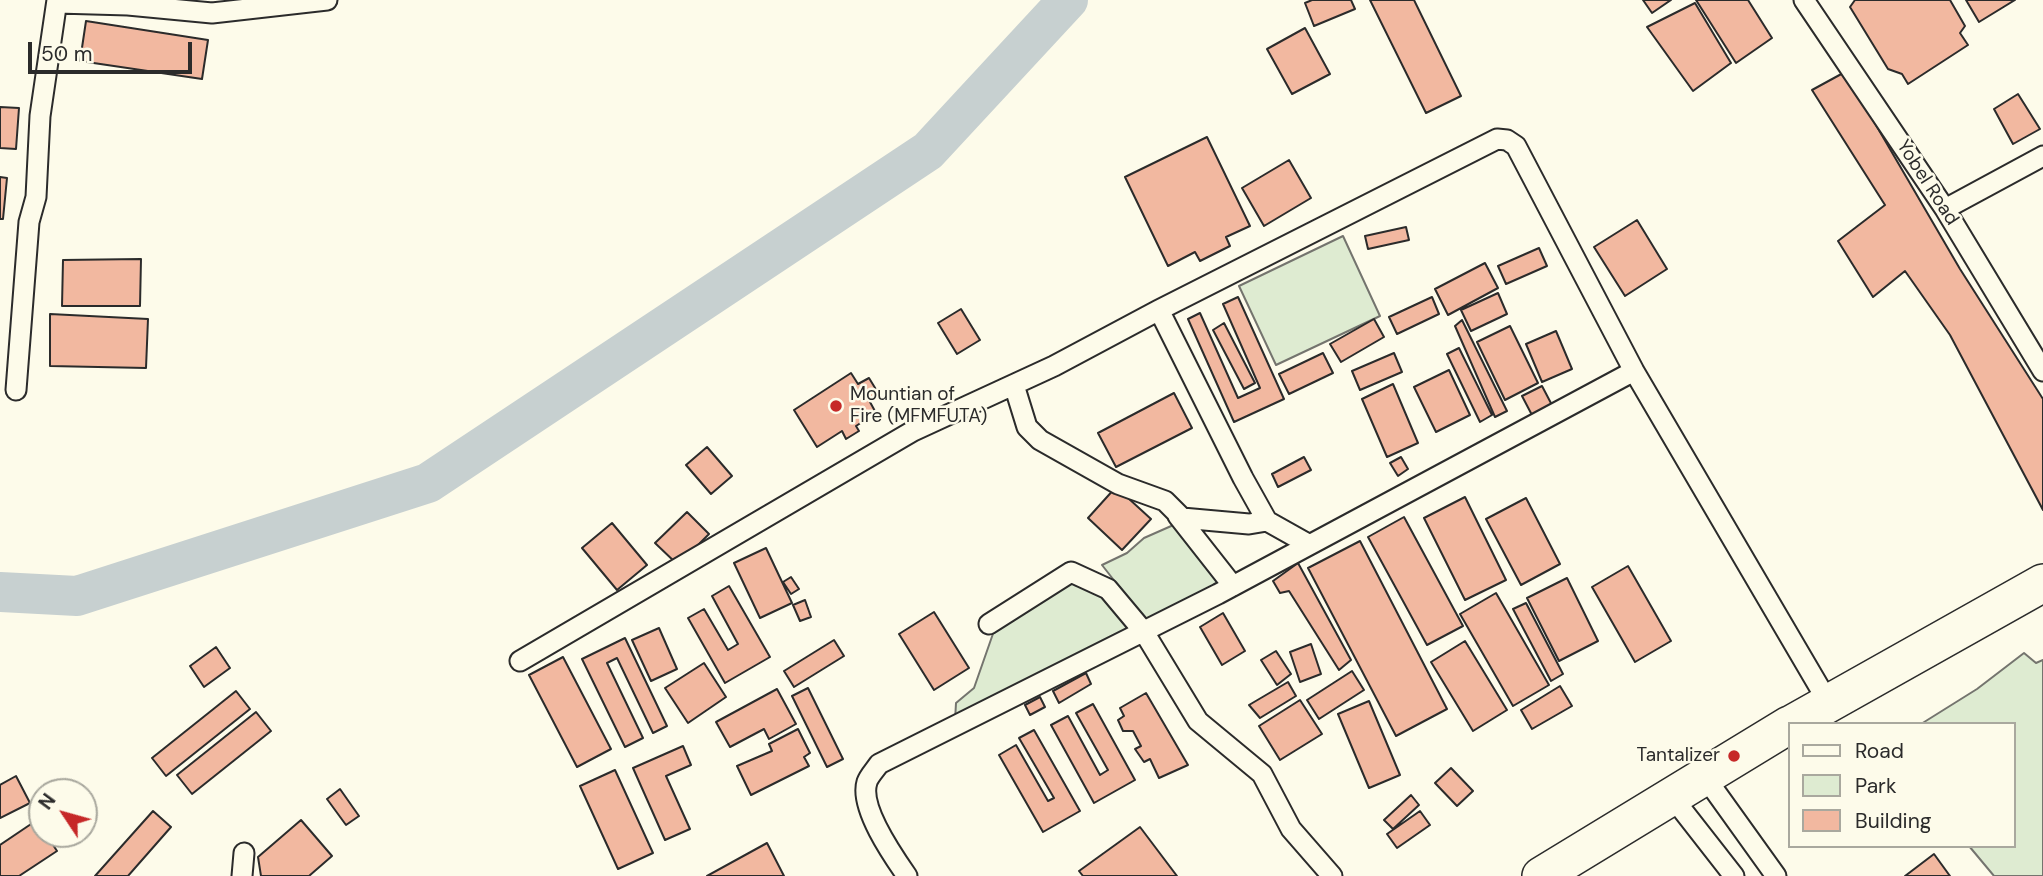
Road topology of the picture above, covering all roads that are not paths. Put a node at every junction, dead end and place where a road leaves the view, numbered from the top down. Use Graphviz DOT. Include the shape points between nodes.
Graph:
graph roads {
  1 [pos="327,0"];
  2 [pos="1804,0"];
  3 [pos="57,1"];
  4 [pos="2043,156"];
  5 [pos="1945,209"];
  6 [pos="1159,310"];
  7 [pos="1634,371"];
  8 [pos="2043,371"];
  9 [pos="1014,385"];
  10 [pos="16,390"];
  11 [pos="1165,501"];
  12 [pos="1182,518"];
  13 [pos="1267,521"];
  14 [pos="1308,544"];
  15 [pos="2043,583"];
  16 [pos="1233,586"];
  17 [pos="989,624"];
  18 [pos="1144,632"];
  19 [pos="520,661"];
  20 [pos="1828,702"];
  21 [pos="1796,722"];
  22 [pos="1787,727"];
  23 [pos="1705,777"];
  24 [pos="1673,798"];
  25 [pos="244,853"];
  26 [pos="1771,874"];
  27 [pos="242,876"];
  28 [pos="907,876"];
  29 [pos="1332,876"];
  30 [pos="1541,876"];
  31 [pos="1734,876"];
  1 -- 3 [label="street" via="212,13"];
  2 -- 5 [label="street, Yobel Road"];
  3 -- 10 [label="street" via="40,116"];
  4 -- 5 [label="street"];
  5 -- 8 [label="street, Yobel Road"];
  6 -- 7 [label="street" via="1497,139 1507,140 1516,146"];
  6 -- 9 [label="street"];
  6 -- 13 [label="street"];
  7 -- 14 [label="street"];
  7 -- 20 [label="street"];
  9 -- 11 [label="street" via="1027,427 1040,440 1118,484"];
  9 -- 19 [label="street" via="913,431"];
  11 -- 12 [label="street"];
  11 -- 12 [label="street" via="1129,489"];
  12 -- 13 [label="street" via="1249,524"];
  12 -- 16 [label="street"];
  13 -- 14 [label="street"];
  14 -- 16 [label="street"];
  15 -- 20 [label="highway"];
  16 -- 18 [label="street"];
  17 -- 18 [label="street" via="1071,572 1108,589"];
  18 -- 28 [label="street" via="879,764 867,780 865,795 886,845"];
  18 -- 29 [label="street" via="1198,722 1262,775 1291,829"];
  20 -- 21 [label="highway"];
  22 -- 23 [label="highway"];
  23 -- 24 [label="highway"];
  23 -- 26 [label="street"];
  24 -- 30 [label="highway"];
  24 -- 31 [label="street"];
  25 -- 27 [label="street"];
}
